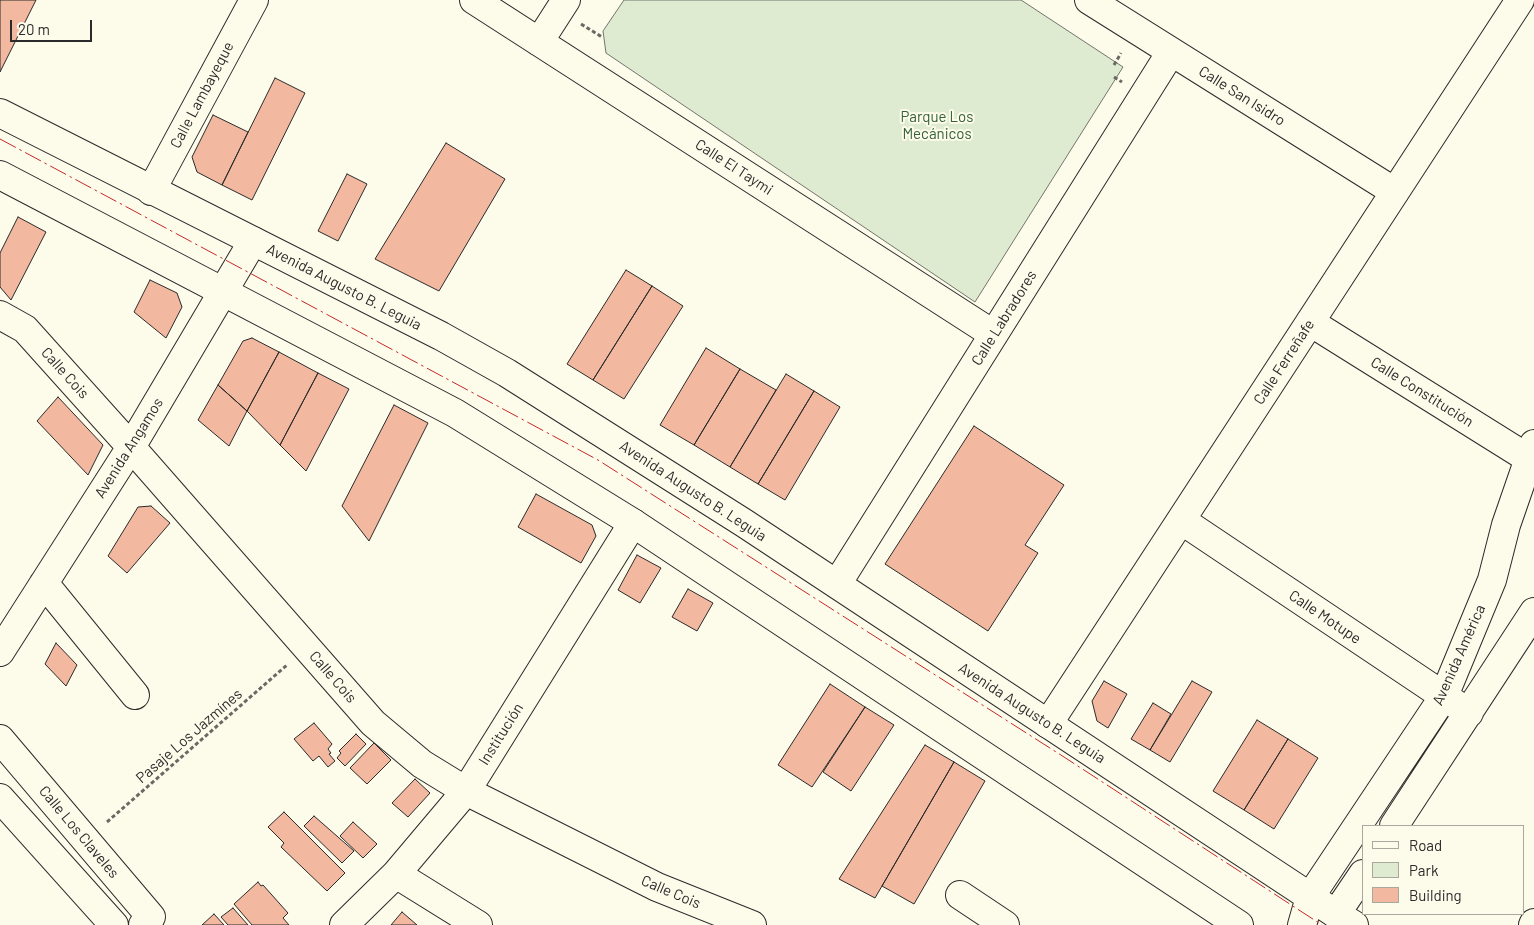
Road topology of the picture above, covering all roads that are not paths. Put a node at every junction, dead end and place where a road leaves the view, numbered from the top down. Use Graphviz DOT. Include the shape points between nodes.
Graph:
graph roads {
  1 [pos="254,0"];
  2 [pos="474,0"];
  3 [pos="566,0"];
  4 [pos="1089,0"];
  5 [pos="1520,0"];
  6 [pos="539,42"];
  7 [pos="1171,52"];
  8 [pos="0,113"];
  9 [pos="0,176"];
  10 [pos="151,190"];
  11 [pos="1395,192"];
  12 [pos="253,242"];
  13 [pos="222,292"];
  14 [pos="0,315"];
  15 [pos="1310,322"];
  16 [pos="993,334"];
  17 [pos="131,446"];
  18 [pos="1532,455"];
  19 [pos="1181,520"];
  20 [pos="633,523"];
  21 [pos="44,583"];
  22 [pos="836,584"];
  23 [pos="1534,612"];
  24 [pos="0,652"];
  25 [pos="135,695"];
  26 [pos="1444,696"];
  27 [pos="1470,713"];
  28 [pos="1048,724"];
  29 [pos="0,739"];
  30 [pos="466,791"];
  31 [pos="0,798"];
  32 [pos="1395,825"];
  33 [pos="396,874"];
  34 [pos="1362,876"];
  35 [pos="960,895"];
  36 [pos="1310,897"];
  37 [pos="1339,921"];
  38 [pos="114,925"];
  39 [pos="143,925"];
  40 [pos="344,925"];
  41 [pos="478,925"];
  42 [pos="752,925"];
  43 [pos="1005,925"];
  44 [pos="1239,925"];
  45 [pos="1302,925"];
  1 -- 10 [label="street, Calle Lambayeque"];
  2 -- 6 [label="street, Calle El Taymi"];
  3 -- 6 [label="street"];
  4 -- 7 [label="street, Calle San Isidro"];
  5 -- 11 [label="street, Calle Ferreñafe"];
  6 -- 16 [label="street, Calle El Taymi"];
  7 -- 11 [label="street, Calle San Isidro"];
  7 -- 16 [label="street, Calle Labradores"];
  8 -- 10 [label="street, Avenida Augusto B. Leguia"];
  9 -- 13 [label="street"];
  10 -- 12 [label="street, Avenida Augusto B. Leguia"];
  11 -- 15 [label="street, Calle Ferreñafe"];
  12 -- 13 [label="street, Avenida Angamos"];
  12 -- 22 [label="street, Avenida Augusto B. Leguia" via="441,336 507,373"];
  13 -- 17 [label="street, Avenida Angamos"];
  13 -- 20 [label="street" via="455,413"];
  14 -- 17 [label="street, Calle Cois" via="25,329"];
  15 -- 18 [label="street, Calle Constitución"];
  15 -- 19 [label="street, Calle Ferreñafe"];
  16 -- 22 [label="street, Calle Labradores"];
  17 -- 21 [label="street, Avenida Angamos"];
  17 -- 30 [label="street, Calle Cois" via="373,722 422,764"];
  18 -- 26 [label="street, Avenida América" via="1506,525 1492,580"];
  19 -- 26 [label="street, Calle Motupe"];
  19 -- 28 [label="street, Calle Ferreñafe"];
  20 -- 30 [label="street, Institución"];
  20 -- 44 [label="street"];
  21 -- 24 [label="street, Avenida Angamos"];
  21 -- 25 [label="street"];
  22 -- 28 [label="street, Avenida Augusto B. Leguia"];
  23 -- 27 [label="street"];
  26 -- 27 [label="street, Calle Motupe"];
  26 -- 36 [label="street, Avenida América"];
  27 -- 32 [label="street"];
  28 -- 36 [label="street, Avenida Augusto B. Leguia"];
  29 -- 39 [label="street, Calle Los Claveles" via="151,917"];
  30 -- 33 [label="street, Institución"];
  30 -- 42 [label="street, Calle Cois" via="657,887"];
  31 -- 38 [label="street"];
  33 -- 40 [label="street, Institución"];
  33 -- 41 [label="street"];
  34 -- 37 [label="street"];
  35 -- 43 [label="street"];
  36 -- 37 [label="street, Avenida Augusto B. Leguia"];
  36 -- 45 [label="street, Avenida América"];
}
